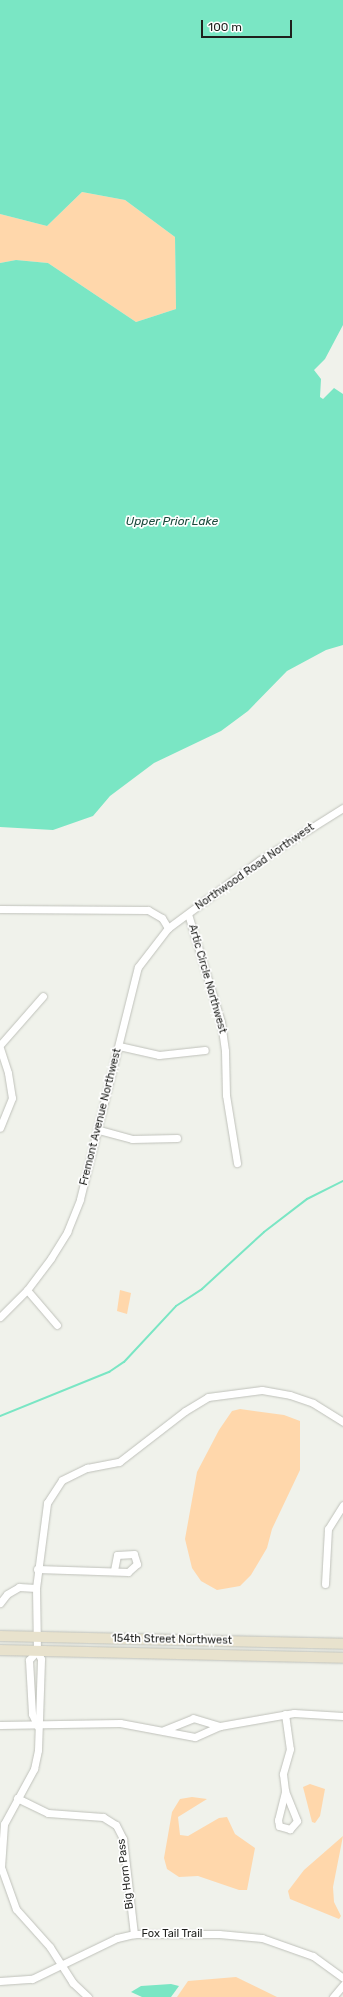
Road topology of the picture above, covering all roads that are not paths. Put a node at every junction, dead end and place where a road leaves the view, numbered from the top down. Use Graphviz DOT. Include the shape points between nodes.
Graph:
graph roads {
  1 [pos="343,808"];
  2 [pos="0,909"];
  3 [pos="188,914"];
  4 [pos="168,928"];
  5 [pos="43,996"];
  6 [pos="119,1046"];
  7 [pos="0,1047"];
  8 [pos="205,1050"];
  9 [pos="0,1128"];
  10 [pos="99,1130"];
  11 [pos="176,1138"];
  12 [pos="237,1163"];
  13 [pos="27,1290"];
  14 [pos="0,1317"];
  15 [pos="57,1325"];
  16 [pos="343,1422"];
  17 [pos="343,1505"];
  18 [pos="37,1569"];
  19 [pos="114,1570"];
  20 [pos="324,1584"];
  21 [pos="36,1588"];
  22 [pos="0,1603"];
  23 [pos="0,1636"];
  24 [pos="37,1637"];
  25 [pos="343,1644"];
  26 [pos="0,1650"];
  27 [pos="37,1651"];
  28 [pos="343,1658"];
  29 [pos="285,1714"];
  30 [pos="343,1716"];
  31 [pos="0,1725"];
  32 [pos="38,1726"];
  33 [pos="220,1726"];
  34 [pos="163,1730"];
  35 [pos="285,1791"];
  36 [pos="17,1798"];
  37 [pos="134,1934"];
  38 [pos="61,1966"];
  39 [pos="343,1978"];
  40 [pos="0,1981"];
  41 [pos="343,1985"];
  42 [pos="88,1997"];
  43 [pos="333,1997"];
  1 -- 3 [label="street, Northwood Road Northwest" via="260,860"];
  2 -- 4 [label="street" via="148,910 162,918"];
  3 -- 4 [label="street, Fremont Avenue Northwest"];
  3 -- 12 [label="street, Artic Circle Northwest" via="221,1022 225,1051 226,1096"];
  4 -- 6 [label="street, Fremont Avenue Northwest" via="138,967"];
  5 -- 7 [label="street"];
  6 -- 8 [label="street" via="159,1055"];
  6 -- 10 [label="street, Fremont Avenue Northwest"];
  7 -- 9 [label="street" via="12,1098"];
  10 -- 11 [label="street" via="132,1139"];
  10 -- 13 [label="street, Fremont Avenue Northwest" via="80,1199 67,1232"];
  13 -- 14 [label="street, Fremont Avenue Northwest"];
  13 -- 15 [label="street"];
  16 -- 18 [label="street" via="313,1403 290,1395 262,1390 208,1397 185,1411 119,1462 87,1468 62,1480 47,1503"];
  17 -- 20 [label="street" via="328,1529"];
  18 -- 19 [label="street"];
  18 -- 21 [label="street"];
  21 -- 22 [label="street" via="19,1588 7,1594"];
  21 -- 24 [label="street"];
  23 -- 24 [label="street, 154th Street Northwest"];
  24 -- 25 [label="street, 154th Street Northwest"];
  24 -- 27 [label="street"];
  26 -- 27 [label="street, 154th Street Northwest"];
  27 -- 28 [label="street, 154th Street Northwest"];
  27 -- 32 [label="street" via="41,1659 42,1713"];
  27 -- 32 [label="street" via="29,1660 32,1714"];
  29 -- 30 [label="street" via="306,1712"];
  29 -- 33 [label="street"];
  29 -- 35 [label="street" via="290,1749 283,1774"];
  31 -- 32 [label="street"];
  32 -- 34 [label="street" via="120,1723"];
  32 -- 36 [label="street" via="38,1750 34,1769"];
  33 -- 34 [label="street" via="195,1737"];
  33 -- 34 [label="street" via="193,1718"];
  35 -- 35 [label="street" via="278,1820 279,1826 290,1829 297,1821"];
  36 -- 37 [label="street, Big Horn Pass" via="52,1814 103,1817 116,1825 123,1839"];
  36 -- 38 [label="street" via="8,1815 1,1838 4,1881 16,1909 50,1947"];
  37 -- 38 [label="street, Fox Tail Trail" via="117,1938"];
  37 -- 39 [label="street, Fox Tail Trail" via="219,1934 262,1938 313,1956"];
  38 -- 40 [label="street, Fox Tail Trail" via="32,1979"];
  38 -- 42 [label="street" via="73,1983"];
  41 -- 43 [label="street"];
}
